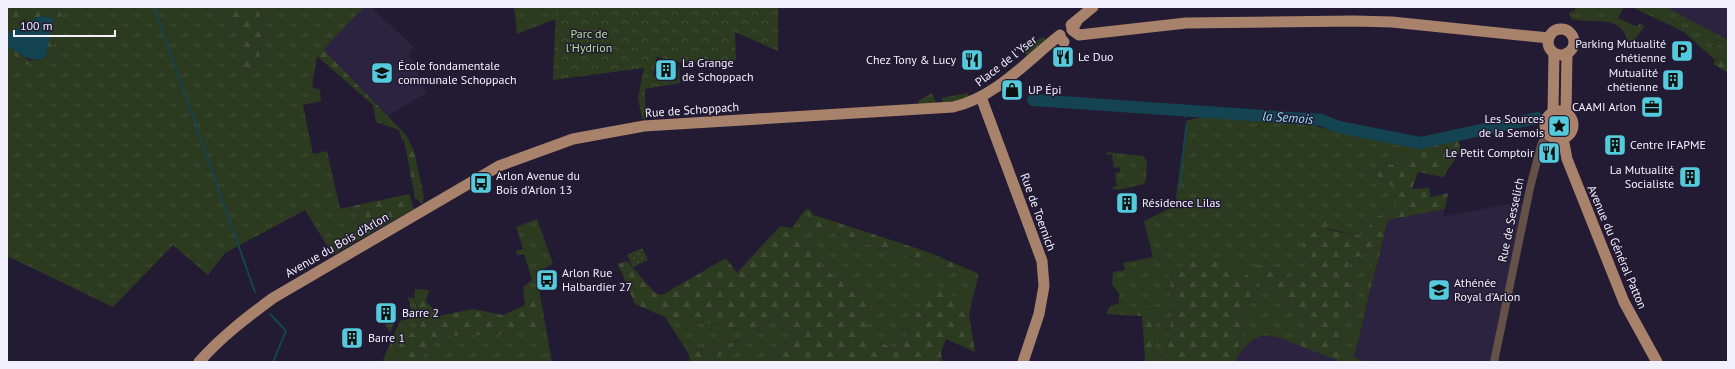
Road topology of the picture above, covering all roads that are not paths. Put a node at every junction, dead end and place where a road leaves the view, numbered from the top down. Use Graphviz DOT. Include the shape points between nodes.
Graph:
graph roads {
  1 [pos="1093,7"];
  2 [pos="1077,21"];
  3 [pos="1149,26"];
  4 [pos="1132,28"];
  5 [pos="1062,36"];
  6 [pos="1549,38"];
  7 [pos="1554,53"];
  8 [pos="1567,53"];
  9 [pos="981,97"];
  10 [pos="892,111"];
  11 [pos="1553,112"];
  12 [pos="1566,112"];
  13 [pos="1548,132"];
  14 [pos="1563,138"];
  15 [pos="499,166"];
  16 [pos="199,362"];
  17 [pos="1023,362"];
  18 [pos="1494,362"];
  19 [pos="1657,362"];
  1 -- 2 [label="main road"];
  2 -- 4 [label="main road" via="1072,30 1079,35"];
  2 -- 5 [label="main road"];
  3 -- 4 [label="main road"];
  3 -- 5 [label="main road" via="1079,41"];
  3 -- 6 [label="main road" via="1186,23 1392,22"];
  4 -- 5 [label="main road" via="1080,38"];
  5 -- 9 [label="main road, Place de l'Yser"];
  6 -- 7 [label="main road" via="1549,46"];
  6 -- 8 [label="main road" via="1556,30 1567,31 1573,40 1572,47"];
  7 -- 8 [label="main road"];
  7 -- 11 [label="main road"];
  8 -- 12 [label="main road"];
  9 -- 10 [label="main road, Place de l'Yser" via="953,107"];
  9 -- 17 [label="main road, Rue de Toernich" via="1042,261 1044,286 1039,314"];
  10 -- 15 [label="main road, Rue de Schoppach" via="644,126 573,139"];
  11 -- 12 [label="main road"];
  11 -- 13 [label="main road" via="1547,119"];
  12 -- 14 [label="main road" via="1573,120 1573,126 1572,131"];
  13 -- 14 [label="main road" via="1554,138"];
  13 -- 18 [label="street, Rue de Sesselich" via="1540,144"];
  14 -- 19 [label="main road, Avenue du Général Patton" via="1567,159 1624,302"];
  15 -- 16 [label="main road, Avenue du Bois d'Arlon" via="273,298 223,338"];
}
